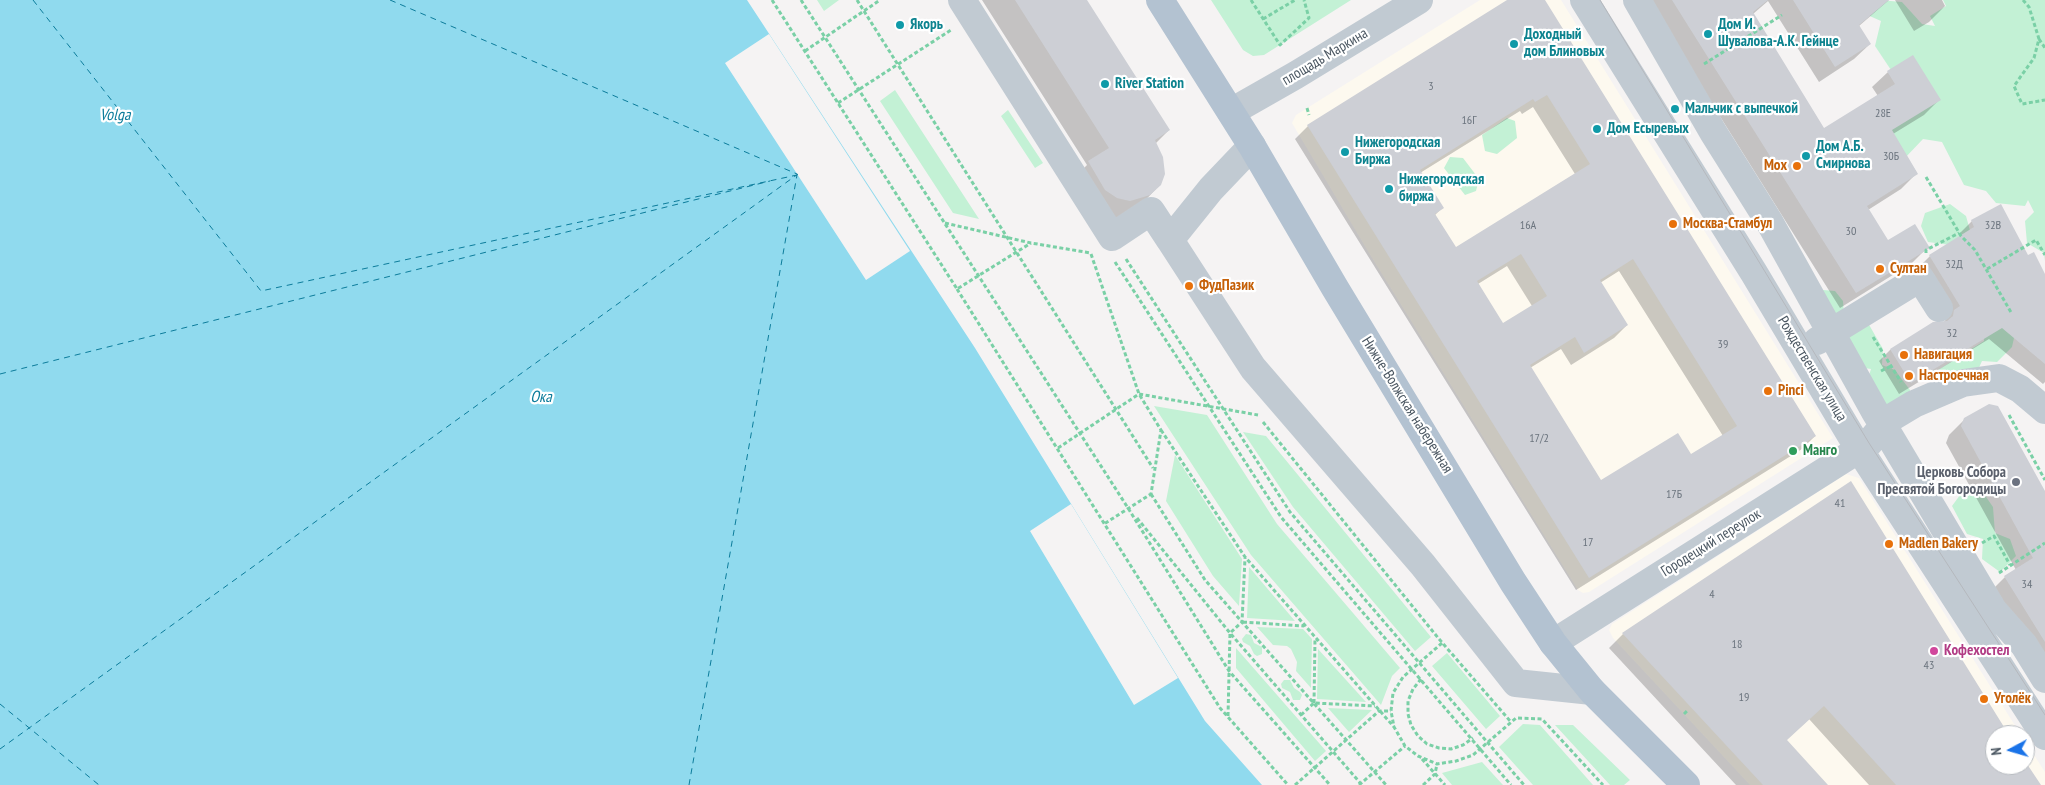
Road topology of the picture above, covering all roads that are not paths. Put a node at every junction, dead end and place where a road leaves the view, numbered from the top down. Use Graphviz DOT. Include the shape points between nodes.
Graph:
graph roads {
  1 [pos="962,0"];
  2 [pos="1160,0"];
  3 [pos="1419,0"];
  4 [pos="1637,0"];
  5 [pos="1588,1"];
  6 [pos="1230,112"];
  7 [pos="1252,146"];
  8 [pos="1170,240"];
  9 [pos="1938,308"];
  10 [pos="1832,332"];
  11 [pos="1801,351"];
  12 [pos="2045,410"];
  13 [pos="1870,439"];
  14 [pos="1553,643"];
  15 [pos="2045,679"];
  16 [pos="1592,691"];
  17 [pos="2045,736"];
  18 [pos="1686,785"];
  1 -- 8 [label="street" via="1102,244 1150,211"];
  2 -- 6 [label="main road, Нижне-Волжская набережная"];
  3 -- 6 [label="street, площадь Маркина"];
  4 -- 10 [label="street, Рождественская улица"];
  5 -- 11 [label="street, Рождественская улица"];
  6 -- 7 [label="main road, Нижне-Волжская набережная"];
  7 -- 8 [label="street" via="1211,189"];
  7 -- 14 [label="main road, Нижне-Волжская набережная" via="1334,288"];
  8 -- 16 [label="street" via="1253,368 1423,565 1516,684"];
  9 -- 10 [label="street" via="1920,278"];
  10 -- 11 [label="street"];
  10 -- 13 [label="street, Рождественская улица"];
  11 -- 13 [label="street, Рождественская улица"];
  12 -- 13 [label="street, Городецкий переулок" via="2020,389 1999,378 1963,383 1914,404 1889,419"];
  13 -- 14 [label="street, Городецкий переулок"];
  13 -- 15 [label="street, Рождественская улица" via="1993,610 2024,645"];
  13 -- 17 [label="street, Рождественская улица"];
  14 -- 16 [label="main road, Нижне-Волжская набережная"];
  16 -- 18 [label="main road, Нижне-Волжская набережная"];
}
